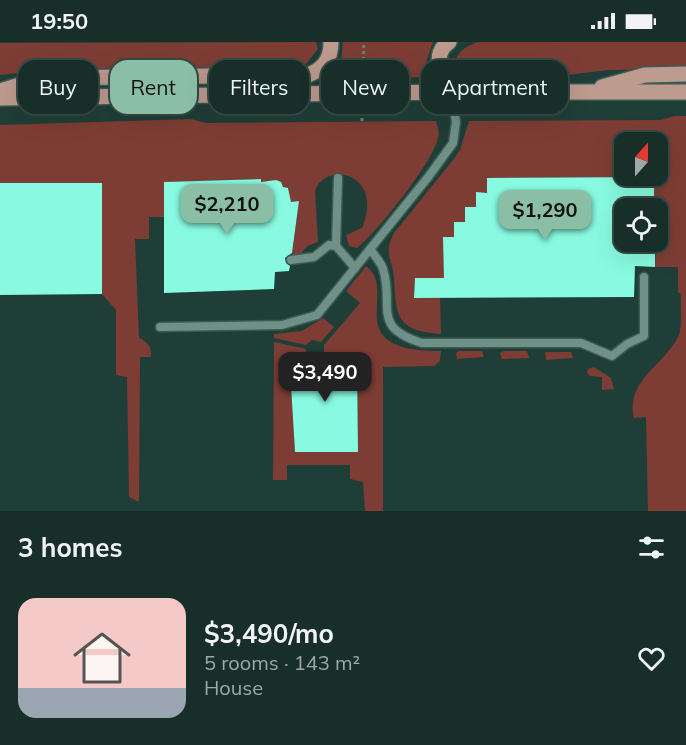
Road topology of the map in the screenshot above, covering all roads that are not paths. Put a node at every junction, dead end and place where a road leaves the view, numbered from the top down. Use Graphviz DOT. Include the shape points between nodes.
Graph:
graph roads {
  1 [pos="331,42"];
  2 [pos="449,42"];
  3 [pos="438,60"];
  4 [pos="686,74"];
  5 [pos="0,91"];
  6 [pos="421,92"];
  7 [pos="568,92"];
  8 [pos="585,92"];
  9 [pos="686,93"];
  10 [pos="0,98"];
  11 [pos="455,114"];
  12 [pos="338,178"];
  13 [pos="336,246"];
  14 [pos="370,249"];
  15 [pos="291,260"];
  16 [pos="355,268"];
  17 [pos="644,277"];
  18 [pos="160,327"];
  1 -- 5 [label="main road" via="323,67 302,76 42,78"];
  2 -- 3 [label="main road" via="441,47"];
  4 -- 8 [label="main road" via="645,75"];
  6 -- 10 [label="main road"];
  7 -- 8 [label="main road"];
  8 -- 9 [label="main road"];
  11 -- 14 [label="lane" via="453,143"];
  12 -- 13 [label="lane"];
  13 -- 15 [label="lane" via="329,245 309,259"];
  13 -- 16 [label="lane"];
  14 -- 16 [label="lane"];
  14 -- 17 [label="lane" via="383,267 385,306 393,330 422,343 582,343 612,356 644,336"];
  16 -- 18 [label="lane" via="317,315 282,325"];
}
